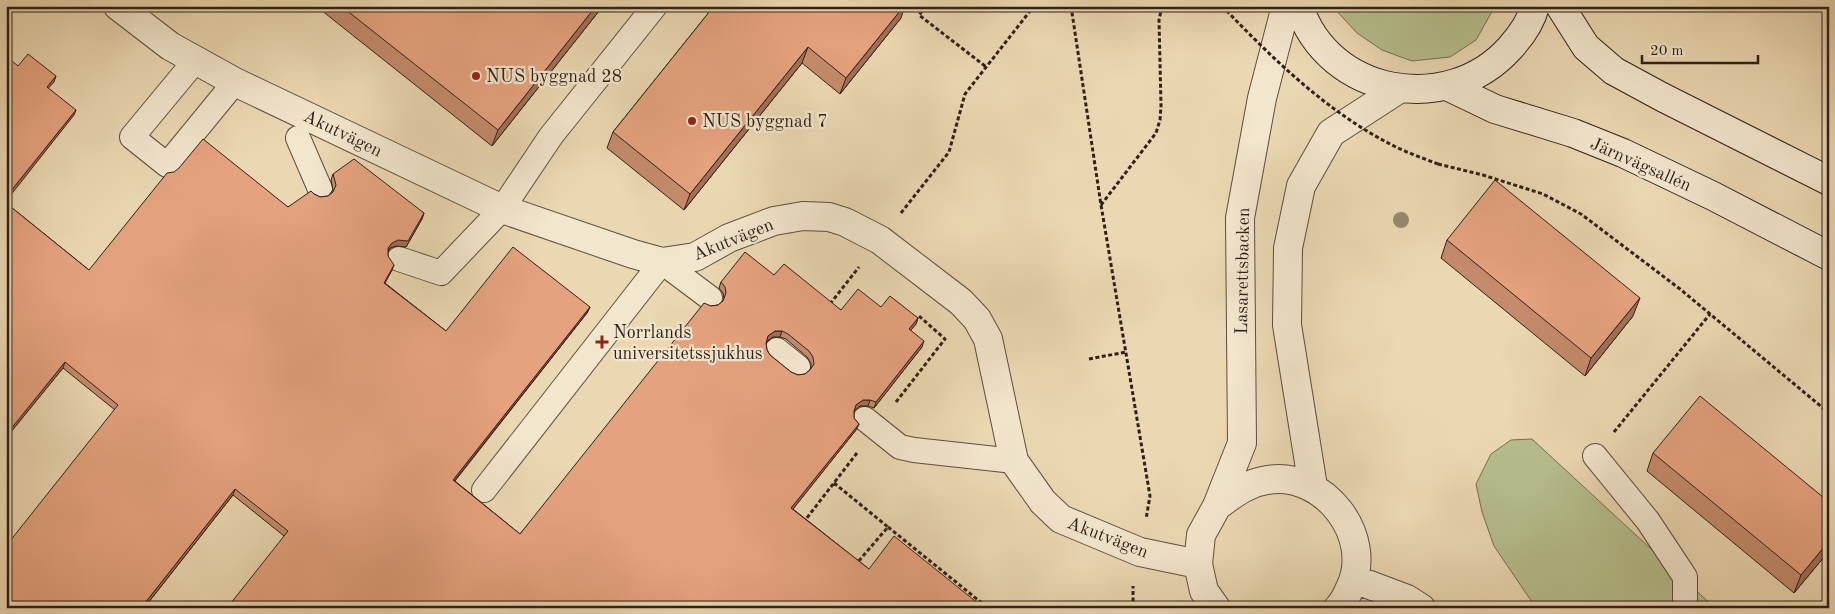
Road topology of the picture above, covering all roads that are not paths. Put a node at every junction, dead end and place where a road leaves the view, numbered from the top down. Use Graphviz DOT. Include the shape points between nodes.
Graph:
graph roads {
  1 [pos="118,6"];
  2 [pos="655,6"];
  3 [pos="1286,6"];
  4 [pos="1299,6"];
  5 [pos="1535,6"];
  6 [pos="1560,6"];
  7 [pos="195,61"];
  8 [pos="235,82"];
  9 [pos="1447,86"];
  10 [pos="1399,89"];
  11 [pos="298,138"];
  12 [pos="1829,181"];
  13 [pos="320,189"];
  14 [pos="502,209"];
  15 [pos="1829,256"];
  16 [pos="399,259"];
  17 [pos="662,262"];
  18 [pos="710,298"];
  19 [pos="777,350"];
  20 [pos="798,367"];
  21 [pos="865,419"];
  22 [pos="1595,456"];
  23 [pos="1014,461"];
  24 [pos="1312,487"];
  25 [pos="484,490"];
  26 [pos="1217,506"];
  27 [pos="1198,564"];
  28 [pos="1354,579"];
  29 [pos="1216,608"];
  30 [pos="1338,608"];
  31 [pos="1420,608"];
  32 [pos="1685,608"];
  1 -- 7 [label="street, Akutvägen"];
  2 -- 14 [label="lane" via="551,136"];
  3 -- 26 [label="street, Lasarettsbacken" via="1262,98 1240,218 1242,443"];
  4 -- 10 [label="street" via="1315,39 1338,62 1368,80"];
  5 -- 9 [label="street" via="1519,38 1500,59 1480,73"];
  6 -- 12 [label="street" via="1586,47 1614,71"];
  7 -- 8 [label="street, Akutvägen"];
  7 -- 8 [label="lane" via="132,137 167,165"];
  8 -- 14 [label="street, Akutvägen"];
  9 -- 10 [label="street" via="1424,90"];
  9 -- 15 [label="street, Järnvägsallén" via="1495,108 1623,153"];
  10 -- 24 [label="street" via="1331,133 1301,186 1288,248 1287,325"];
  11 -- 13 [label="lane"];
  14 -- 16 [label="lane" via="440,273"];
  14 -- 17 [label="street, Akutvägen"];
  17 -- 18 [label="lane"];
  17 -- 23 [label="street, Akutvägen" via="695,257 729,238 774,221 803,216 829,217 846,222 880,240 977,319 988,339"];
  17 -- 25 [label="lane"];
  19 -- 20 [label="lane"];
  21 -- 23 [label="lane" via="900,447"];
  22 -- 32 [label="lane" via="1648,521 1685,577"];
  23 -- 27 [label="street, Akutvägen" via="1043,502 1061,519 1140,552"];
  24 -- 26 [label="street, Lasarettsbacken" via="1291,480 1269,479 1244,486"];
  24 -- 28 [label="street, Lasarettsbacken" via="1333,501 1350,527 1357,555"];
  26 -- 27 [label="street, Lasarettsbacken" via="1201,535"];
  27 -- 29 [label="street, Lasarettsbacken" via="1204,591"];
  28 -- 30 [label="street, Lasarettsbacken"];
  28 -- 31 [label="street" via="1407,599"];
}
